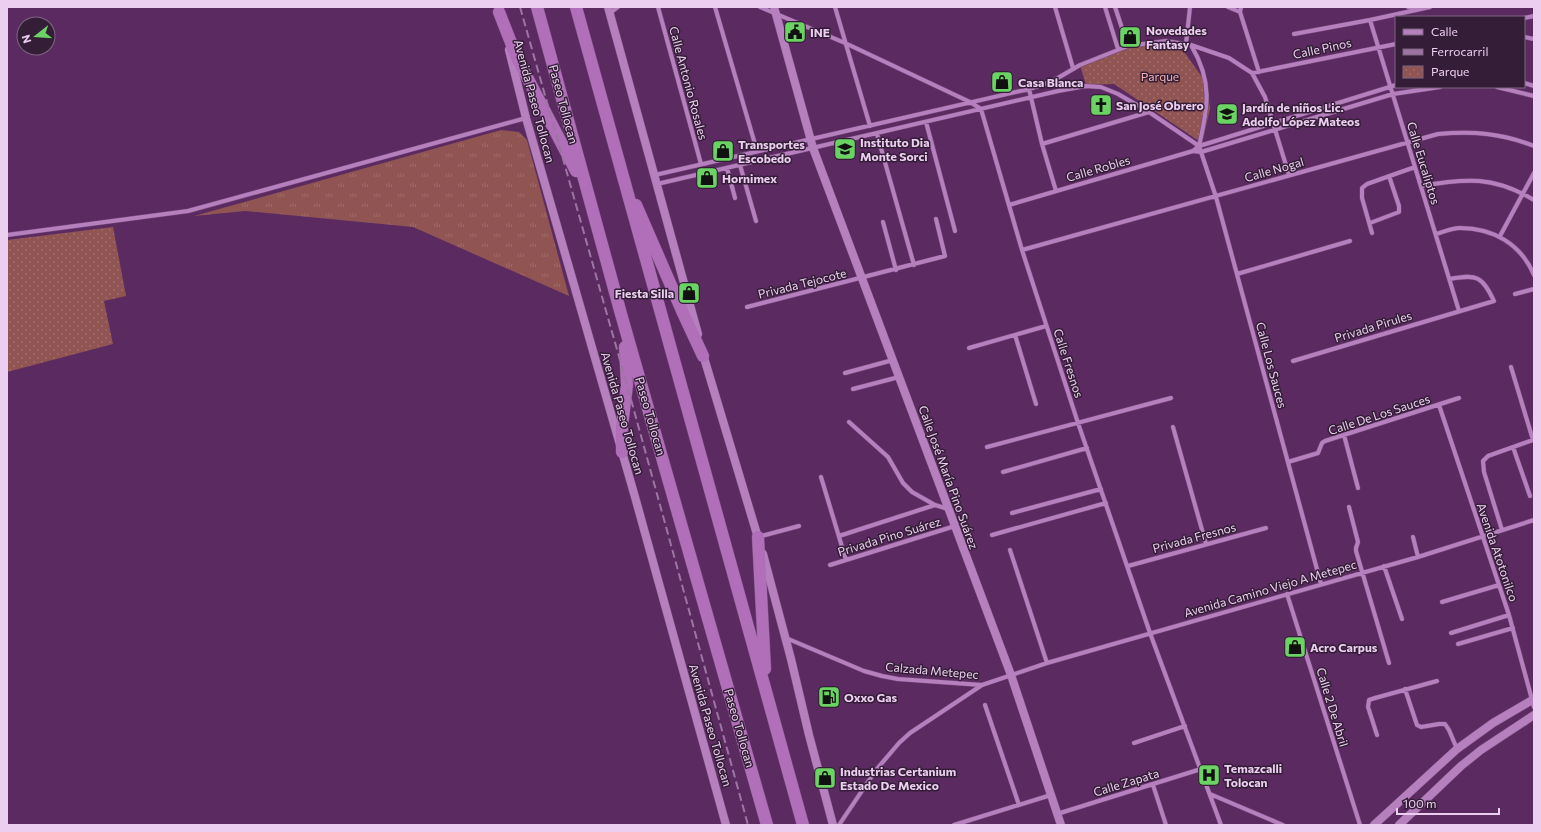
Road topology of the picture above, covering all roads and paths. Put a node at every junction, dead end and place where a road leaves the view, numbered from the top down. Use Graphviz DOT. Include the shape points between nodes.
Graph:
graph roads {
  1 [pos="537,7"];
  2 [pos="576,7"];
  3 [pos="618,7"];
  4 [pos="658,7"];
  5 [pos="716,7"];
  6 [pos="760,7"];
  7 [pos="834,7"];
  8 [pos="1055,7"];
  9 [pos="1105,7"];
  10 [pos="1116,7"];
  11 [pos="1190,7"];
  12 [pos="1228,7"];
  13 [pos="1408,7"];
  14 [pos="1430,7"];
  15 [pos="1241,9"];
  16 [pos="498,10"];
  17 [pos="609,10"];
  18 [pos="775,10"];
  19 [pos="1416,10"];
  20 [pos="1370,20"];
  21 [pos="1294,34"];
  22 [pos="845,43"];
  23 [pos="1395,44"];
  24 [pos="1188,45"];
  25 [pos="1128,46"];
  26 [pos="1378,47"];
  27 [pos="1118,49"];
  28 [pos="1073,68"];
  29 [pos="1259,72"];
  30 [pos="1252,73"];
  31 [pos="1395,85"];
  32 [pos="1390,86"];
  33 [pos="1028,88"];
  34 [pos="1433,88"];
  35 [pos="1501,88"];
  36 [pos="1393,94"];
  37 [pos="1534,96"];
  38 [pos="1031,98"];
  39 [pos="970,102"];
  40 [pos="982,109"];
  41 [pos="1149,112"];
  42 [pos="526,118"];
  43 [pos="926,122"];
  44 [pos="1273,122"];
  45 [pos="870,126"];
  46 [pos="1275,130"];
  47 [pos="877,134"];
  48 [pos="810,139"];
  49 [pos="1407,143"];
  50 [pos="1042,144"];
  51 [pos="1199,146"];
  52 [pos="1534,146"];
  53 [pos="813,148"];
  54 [pos="757,151"];
  55 [pos="1193,151"];
  56 [pos="1201,152"];
  57 [pos="701,164"];
  58 [pos="740,165"];
  59 [pos="1415,167"];
  60 [pos="727,168"];
  61 [pos="1534,173"];
  62 [pos="655,175"];
  63 [pos="1288,175"];
  64 [pos="1389,176"];
  65 [pos="624,183"];
  66 [pos="657,184"];
  67 [pos="1421,186"];
  68 [pos="1056,191"];
  69 [pos="1522,194"];
  70 [pos="589,195"];
  71 [pos="1216,197"];
  72 [pos="735,198"];
  73 [pos="1534,200"];
  74 [pos="1008,205"];
  75 [pos="936,219"];
  76 [pos="756,221"];
  77 [pos="883,222"];
  78 [pos="1370,224"];
  79 [pos="955,231"];
  80 [pos="1372,233"];
  81 [pos="1436,234"];
  82 [pos="7,235"];
  83 [pos="1500,236"];
  84 [pos="1350,241"];
  85 [pos="1022,250"];
  86 [pos="914,265"];
  87 [pos="896,270"];
  88 [pos="1237,274"];
  89 [pos="1534,275"];
  90 [pos="862,278"];
  91 [pos="1450,279"];
  92 [pos="1534,289"];
  93 [pos="1515,294"];
  94 [pos="747,307"];
  95 [pos="1459,311"];
  96 [pos="622,314"];
  97 [pos="1046,326"];
  98 [pos="1015,335"];
  99 [pos="969,348"];
  100 [pos="703,356"];
  101 [pos="893,360"];
  102 [pos="1293,361"];
  103 [pos="1511,367"];
  104 [pos="845,373"];
  105 [pos="899,377"];
  106 [pos="853,389"];
  107 [pos="1171,398"];
  108 [pos="1459,398"];
  109 [pos="1036,404"];
  110 [pos="1439,405"];
  111 [pos="848,422"];
  112 [pos="1078,423"];
  113 [pos="1173,427"];
  114 [pos="1344,435"];
  115 [pos="1534,440"];
  116 [pos="1513,447"];
  117 [pos="987,448"];
  118 [pos="1087,448"];
  119 [pos="622,452"];
  120 [pos="1288,462"];
  121 [pos="1003,472"];
  122 [pos="821,477"];
  123 [pos="1358,488"];
  124 [pos="1101,489"];
  125 [pos="1530,496"];
  126 [pos="1106,503"];
  127 [pos="935,505"];
  128 [pos="1349,507"];
  129 [pos="948,509"];
  130 [pos="1012,513"];
  131 [pos="1534,520"];
  132 [pos="799,526"];
  133 [pos="955,526"];
  134 [pos="1266,528"];
  135 [pos="1502,530"];
  136 [pos="992,535"];
  137 [pos="839,536"];
  138 [pos="1482,536"];
  139 [pos="1412,537"];
  140 [pos="758,538"];
  141 [pos="1206,544"];
  142 [pos="1010,550"];
  143 [pos="1418,557"];
  144 [pos="846,560"];
  145 [pos="830,565"];
  146 [pos="1128,566"];
  147 [pos="1384,566"];
  148 [pos="1363,572"];
  149 [pos="1321,584"];
  150 [pos="1499,585"];
  151 [pos="1287,594"];
  152 [pos="1442,602"];
  153 [pos="1509,615"];
  154 [pos="1402,619"];
  155 [pos="1513,628"];
  156 [pos="1451,633"];
  157 [pos="1150,634"];
  158 [pos="785,637"];
  159 [pos="1458,644"];
  160 [pos="1047,663"];
  161 [pos="1389,663"];
  162 [pos="1011,675"];
  163 [pos="1437,681"];
  164 [pos="982,685"];
  165 [pos="1405,689"];
  166 [pos="766,690"];
  167 [pos="1533,702"];
  168 [pos="985,705"];
  169 [pos="1534,715"];
  170 [pos="1185,726"];
  171 [pos="1378,735"];
  172 [pos="1134,743"];
  173 [pos="1457,749"];
  174 [pos="1201,769"];
  175 [pos="1153,785"];
  176 [pos="1210,794"];
  177 [pos="1051,795"];
  178 [pos="1019,805"];
  179 [pos="1057,814"];
  180 [pos="726,825"];
  181 [pos="767,825"];
  182 [pos="803,825"];
  183 [pos="833,825"];
  184 [pos="839,825"];
  185 [pos="954,825"];
  186 [pos="1061,825"];
  187 [pos="1166,825"];
  188 [pos="1221,825"];
  189 [pos="1283,825"];
  190 [pos="1360,825"];
  191 [pos="1374,825"];
  192 [pos="1399,825"];
  1 -- 70 [label="highway, Paseo Tollocan"];
  2 -- 65 [label="highway"];
  3 -- 17 [label="street"];
  4 -- 57 [label="street, Calle Antonio Rosales"];
  5 -- 54 [label="street"];
  6 -- 18 [label="street"];
  7 -- 22 [label="street"];
  8 -- 28 [label="street"];
  9 -- 27 [label="street"];
  10 -- 25 [label="street"];
  11 -- 24 [label="street"];
  12 -- 15 [label="street"];
  13 -- 19 [label="street"];
  14 -- 19 [label="street"];
  15 -- 29 [label="street"];
  16 -- 42 [label="main road, Avenida Paseo Tollocan"];
  16 -- 70 [label="highway" via="517,58"];
  17 -- 62 [label="main road"];
  18 -- 22 [label="street"];
  18 -- 48 [label="main road, Calle José María Pino Suárez"];
  19 -- 20 [label="street"];
  20 -- 21 [label="street"];
  20 -- 26 [label="street, Calle Eucaliptos"];
  22 -- 39 [label="street"];
  22 -- 45 [label="street"];
  23 -- 26 [label="street, Calle Pinos"];
  24 -- 25 [label="street" via="1166,41"];
  24 -- 30 [label="street" via="1229,58"];
  24 -- 51 [label="street" via="1199,60 1206,87 1207,110"];
  25 -- 27 [label="street"];
  26 -- 29 [label="street, Calle Pinos"];
  26 -- 32 [label="street, Calle Eucaliptos"];
  27 -- 28 [label="street"];
  28 -- 33 [label="street" via="1055,80"];
  29 -- 30 [label="street, Calle Pinos"];
  30 -- 44 [label="street" via="1262,88"];
  31 -- 32 [label="street"];
  32 -- 36 [label="street, Calle Eucaliptos"];
  32 -- 44 [label="street"];
  33 -- 38 [label="street"];
  33 -- 39 [label="street"];
  34 -- 36 [label="street"];
  35 -- 37 [label="street"];
  36 -- 46 [label="street"];
  36 -- 49 [label="street, Calle Eucaliptos"];
  38 -- 40 [label="street"];
  38 -- 41 [label="street" via="1093,86 1110,90"];
  38 -- 50 [label="street"];
  39 -- 40 [label="street"];
  39 -- 45 [label="street"];
  40 -- 43 [label="street"];
  40 -- 74 [label="street, Calle Fresnos"];
  41 -- 50 [label="street"];
  41 -- 51 [label="street"];
  42 -- 82 [label="street" via="188,211"];
  42 -- 119 [label="main road, Avenida Paseo Tollocan"];
  43 -- 47 [label="street"];
  43 -- 79 [label="street"];
  44 -- 46 [label="street"];
  44 -- 51 [label="street"];
  45 -- 48 [label="street"];
  46 -- 56 [label="street"];
  46 -- 63 [label="street"];
  47 -- 53 [label="street"];
  47 -- 86 [label="street"];
  48 -- 53 [label="main road, Calle José María Pino Suárez"];
  48 -- 54 [label="street"];
  49 -- 52 [label="street, Calle Nogal" via="1438,134 1461,132 1486,133"];
  49 -- 59 [label="street, Calle Eucaliptos"];
  49 -- 63 [label="street, Calle Nogal"];
  50 -- 68 [label="street"];
  51 -- 55 [label="street, Calle Robles"];
  51 -- 56 [label="street, Calle Los Sauces"];
  53 -- 58 [label="street"];
  53 -- 90 [label="main road, Calle José María Pino Suárez"];
  54 -- 57 [label="street"];
  55 -- 56 [label="street, Calle Robles"];
  55 -- 68 [label="street, Calle Robles"];
  56 -- 71 [label="street, Calle Los Sauces"];
  57 -- 62 [label="street"];
  58 -- 60 [label="street"];
  58 -- 76 [label="street"];
  59 -- 64 [label="street"];
  59 -- 67 [label="street, Calle Eucaliptos"];
  60 -- 66 [label="street"];
  60 -- 72 [label="street"];
  61 -- 69 [label="street"];
  62 -- 66 [label="main road"];
  63 -- 71 [label="street, Calle Nogal"];
  64 -- 78 [label="street" via="1362,188 1362,198"];
  64 -- 78 [label="street" via="1399,212"];
  65 -- 100 [label="highway" via="639,210"];
  65 -- 166 [label="highway"];
  66 -- 100 [label="main road"];
  67 -- 69 [label="street" via="1448,181 1476,180 1496,183"];
  67 -- 81 [label="street, Calle Eucaliptos"];
  68 -- 74 [label="street, Calle Robles"];
  69 -- 73 [label="street"];
  69 -- 83 [label="street"];
  70 -- 96 [label="highway, Paseo Tollocan"];
  71 -- 85 [label="street, Calle Nogal"];
  71 -- 88 [label="street, Calle Los Sauces"];
  74 -- 85 [label="street, Calle Fresnos"];
  75 -- 86 [label="street, Privada Tejocote" via="945,256"];
  77 -- 87 [label="street"];
  78 -- 80 [label="street"];
  81 -- 83 [label="street" via="1459,228 1484,230"];
  81 -- 91 [label="street, Calle Eucaliptos"];
  83 -- 89 [label="street" via="1516,248"];
  84 -- 88 [label="street"];
  85 -- 97 [label="street, Calle Fresnos"];
  86 -- 87 [label="street, Privada Tejocote"];
  87 -- 90 [label="street, Privada Tejocote"];
  88 -- 120 [label="street, Calle Los Sauces"];
  90 -- 94 [label="street, Privada Tejocote"];
  90 -- 101 [label="main road, Calle José María Pino Suárez"];
  91 -- 95 [label="street, Calle Eucaliptos"];
  91 -- 95 [label="street, Privada Pirules" via="1475,277 1487,286 1494,301"];
  92 -- 93 [label="street"];
  95 -- 102 [label="street, Privada Pirules"];
  96 -- 119 [label="highway" via="627,362"];
  96 -- 181 [label="highway, Paseo Tollocan"];
  97 -- 98 [label="street"];
  97 -- 112 [label="street, Calle Fresnos"];
  98 -- 99 [label="street"];
  98 -- 109 [label="street"];
  100 -- 140 [label="main road"];
  101 -- 104 [label="street"];
  101 -- 105 [label="main road, Calle José María Pino Suárez"];
  103 -- 115 [label="street"];
  105 -- 106 [label="street"];
  105 -- 129 [label="main road, Calle José María Pino Suárez"];
  107 -- 112 [label="street"];
  108 -- 110 [label="street, Calle De Los Sauces"];
  110 -- 114 [label="street, Calle De Los Sauces"];
  110 -- 138 [label="street, Avenida Atotonilco"];
  111 -- 127 [label="street, Privada Pino Suárez" via="888,457 903,483 912,492"];
  112 -- 117 [label="street"];
  112 -- 118 [label="street, Calle Fresnos"];
  113 -- 141 [label="street"];
  114 -- 120 [label="street, Calle De Los Sauces" via="1322,443 1318,453"];
  114 -- 123 [label="street"];
  115 -- 116 [label="street"];
  116 -- 125 [label="street"];
  116 -- 135 [label="street" via="1488,456 1483,462"];
  118 -- 121 [label="street"];
  118 -- 124 [label="street, Calle Fresnos"];
  119 -- 180 [label="main road, Avenida Paseo Tollocan"];
  120 -- 149 [label="street, Calle Los Sauces"];
  122 -- 137 [label="street"];
  124 -- 126 [label="street, Calle Fresnos"];
  124 -- 130 [label="street"];
  126 -- 136 [label="street"];
  126 -- 146 [label="street, Calle Fresnos"];
  127 -- 129 [label="street, Privada Pino Suárez"];
  127 -- 137 [label="street"];
  128 -- 148 [label="street" via="1358,542 1356,549"];
  129 -- 133 [label="main road, Calle José María Pino Suárez"];
  131 -- 135 [label="street, Avenida Camino Viejo A Metepec"];
  132 -- 140 [label="street"];
  133 -- 144 [label="street, Privada Pino Suárez"];
  133 -- 162 [label="main road, Calle José María Pino Suárez"];
  134 -- 141 [label="street, Privada Fresnos"];
  135 -- 138 [label="street, Avenida Camino Viejo A Metepec"];
  137 -- 144 [label="street"];
  138 -- 143 [label="street, Avenida Camino Viejo A Metepec"];
  138 -- 150 [label="street, Avenida Atotonilco"];
  139 -- 143 [label="street"];
  140 -- 158 [label="main road"];
  140 -- 166 [label="highway"];
  141 -- 146 [label="street, Privada Fresnos"];
  142 -- 160 [label="street"];
  143 -- 147 [label="street, Avenida Camino Viejo A Metepec"];
  144 -- 145 [label="street, Privada Pino Suárez"];
  146 -- 157 [label="street, Calle Fresnos"];
  147 -- 148 [label="street, Avenida Camino Viejo A Metepec"];
  147 -- 154 [label="street"];
  148 -- 149 [label="street, Avenida Camino Viejo A Metepec"];
  148 -- 161 [label="street"];
  149 -- 151 [label="street, Avenida Camino Viejo A Metepec"];
  150 -- 152 [label="street"];
  150 -- 153 [label="street, Avenida Atotonilco"];
  151 -- 157 [label="street, Avenida Camino Viejo A Metepec"];
  151 -- 190 [label="street, Calle 2 De Abril"];
  153 -- 155 [label="street, Avenida Atotonilco"];
  153 -- 156 [label="street"];
  155 -- 159 [label="street"];
  155 -- 167 [label="street, Avenida Atotonilco"];
  157 -- 160 [label="street, Avenida Camino Viejo A Metepec"];
  157 -- 170 [label="street, Calle Fresnos"];
  158 -- 164 [label="street, Calzada Metepec" via="882,676"];
  158 -- 183 [label="main road"];
  160 -- 162 [label="street, Avenida Camino Viejo A Metepec"];
  162 -- 164 [label="street, Calzada Metepec"];
  162 -- 177 [label="main road, Calle José María Pino Suárez"];
  163 -- 165 [label="street"];
  164 -- 184 [label="street" via="899,743 876,770"];
  165 -- 171 [label="street" via="1369,700 1368,707"];
  165 -- 173 [label="street" via="1417,725 1421,727 1445,724"];
  166 -- 182 [label="highway"];
  167 -- 173 [label="main road" via="1493,723"];
  168 -- 178 [label="street"];
  169 -- 192 [label="main road" via="1480,750"];
  170 -- 172 [label="street"];
  170 -- 174 [label="street, Calle Fresnos"];
  173 -- 191 [label="main road"];
  174 -- 175 [label="street, Calle Zapata"];
  174 -- 176 [label="street, Calle Fresnos"];
  175 -- 179 [label="street, Calle Zapata"];
  175 -- 187 [label="street"];
  176 -- 188 [label="street, Calle Fresnos"];
  176 -- 189 [label="street"];
  177 -- 178 [label="street"];
  177 -- 179 [label="main road, Calle José María Pino Suárez"];
  178 -- 185 [label="street"];
  179 -- 186 [label="main road, Calle José María Pino Suárez"];
}
